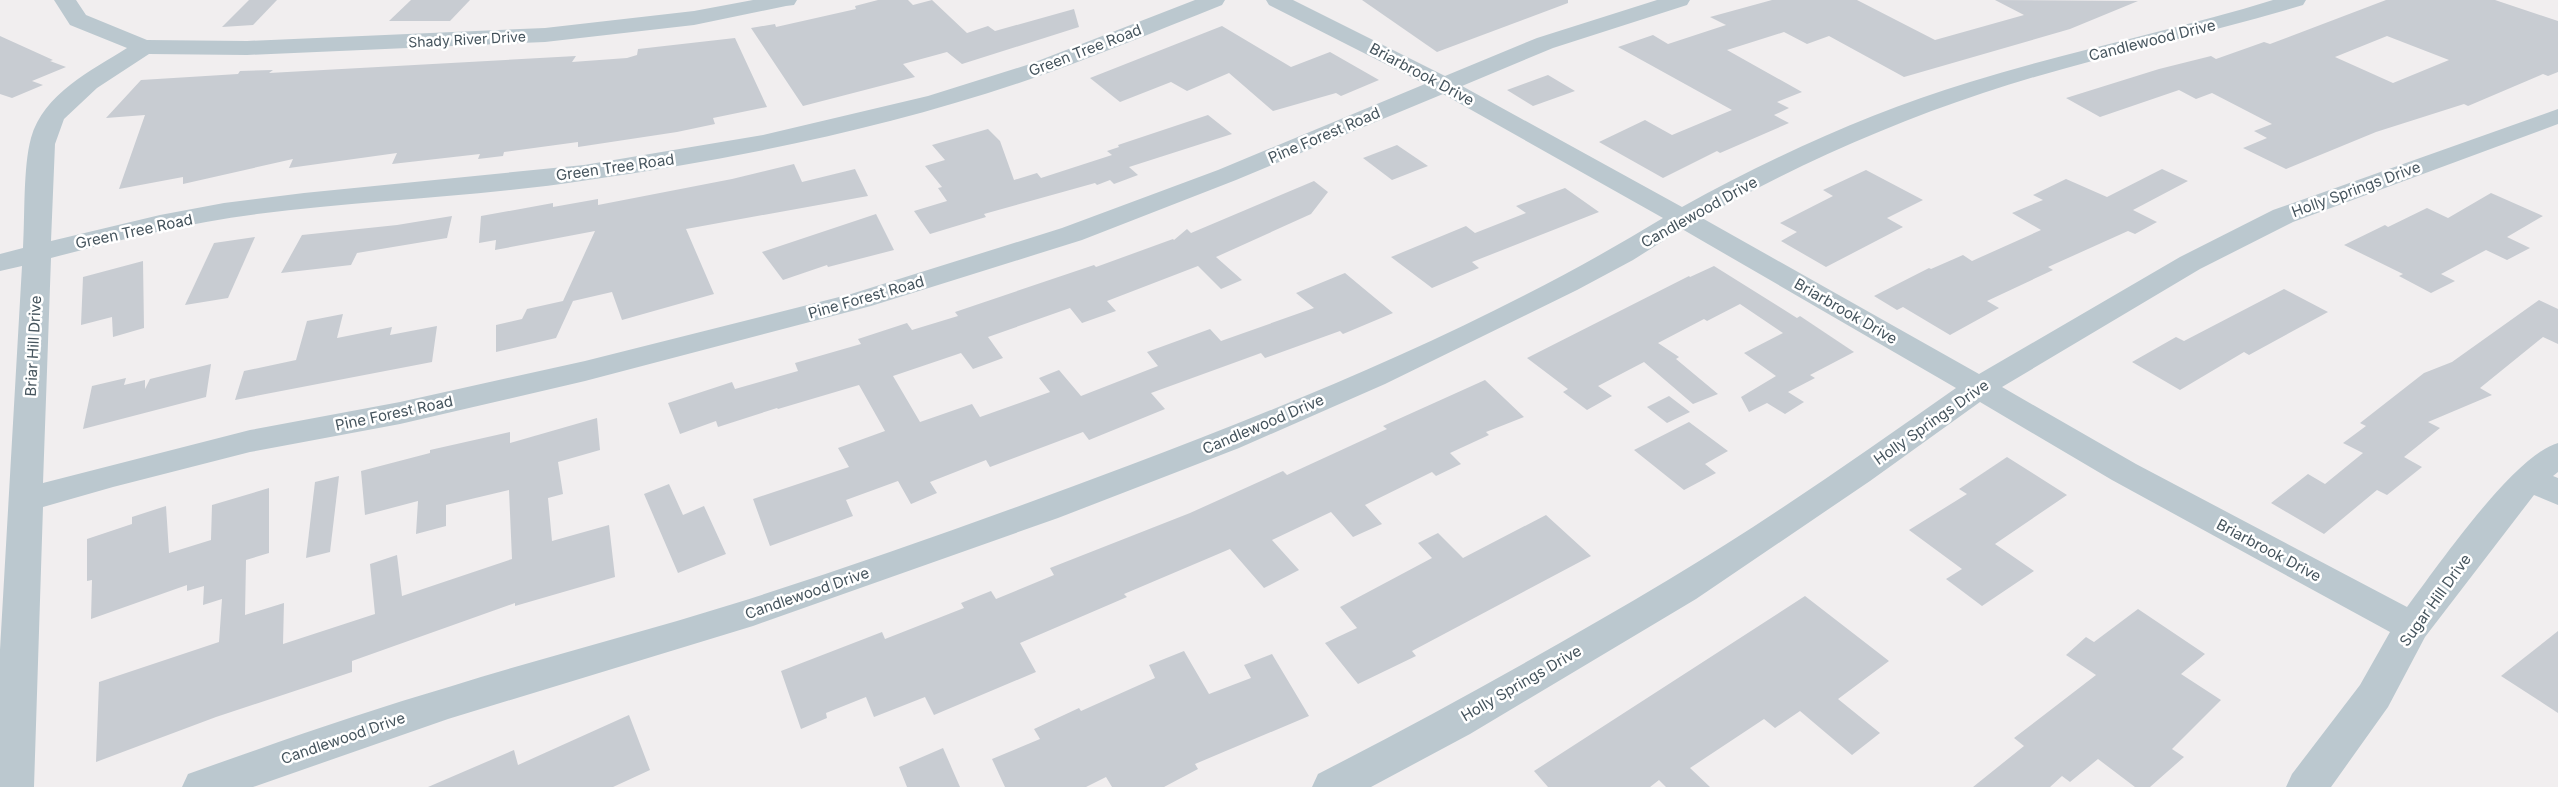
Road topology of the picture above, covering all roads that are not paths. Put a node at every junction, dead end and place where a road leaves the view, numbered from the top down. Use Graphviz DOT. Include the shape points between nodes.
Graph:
graph roads {
  1 [pos="65,0"];
  2 [pos="786,0"];
  3 [pos="1214,0"];
  4 [pos="1277,0"];
  5 [pos="1679,0"];
  6 [pos="2295,0"];
  7 [pos="144,47"];
  8 [pos="1442,84"];
  9 [pos="2558,116"];
  10 [pos="1683,217"];
  11 [pos="38,253"];
  12 [pos="0,263"];
  13 [pos="1978,388"];
  14 [pos="2558,454"];
  15 [pos="2543,486"];
  16 [pos="25,500"];
  17 [pos="2412,627"];
  18 [pos="13,787"];
  19 [pos="203,787"];
  20 [pos="1333,787"];
  21 [pos="2307,787"];
  1 -- 7 [label="street" via="78,20"];
  2 -- 7 [label="street, Shady River Drive" via="694,18 545,35 247,48"];
  3 -- 11 [label="street, Green Tree Road" via="982,88 885,116 767,143 627,167 484,185 256,206"];
  4 -- 8 [label="street, Briarbrook Drive"];
  5 -- 8 [label="street, Pine Forest Road" via="1545,43"];
  6 -- 10 [label="street, Candlewood Drive" via="2221,23 2052,64 1956,94 1878,123"];
  7 -- 11 [label="street, Briar Hill Drive" via="90,82 64,105 46,130 41,158"];
  8 -- 10 [label="street, Briarbrook Drive"];
  8 -- 16 [label="street, Pine Forest Road" via="1227,175 1072,234 861,300 585,371 112,474"];
  9 -- 13 [label="street, Holly Springs Drive" via="2283,216 2181,269"];
  10 -- 13 [label="street, Briarbrook Drive"];
  10 -- 19 [label="street, Candlewood Drive" via="1622,255 1525,305 1220,443 995,528 749,612 336,739"];
  11 -- 12 [label="street, Green Tree Road"];
  11 -- 16 [label="street, Briar Hill Drive"];
  13 -- 17 [label="street, Briarbrook Drive" via="2124,472"];
  13 -- 20 [label="street, Holly Springs Drive" via="1683,589 1456,722"];
  14 -- 15 [label="street, Sugar Hill Drive"];
  15 -- 17 [label="street, Sugar Hill Drive" via="2500,512"];
  16 -- 18 [label="street, Briar Hill Drive"];
  17 -- 21 [label="street, Sugar Hill Drive" via="2374,696"];
}
